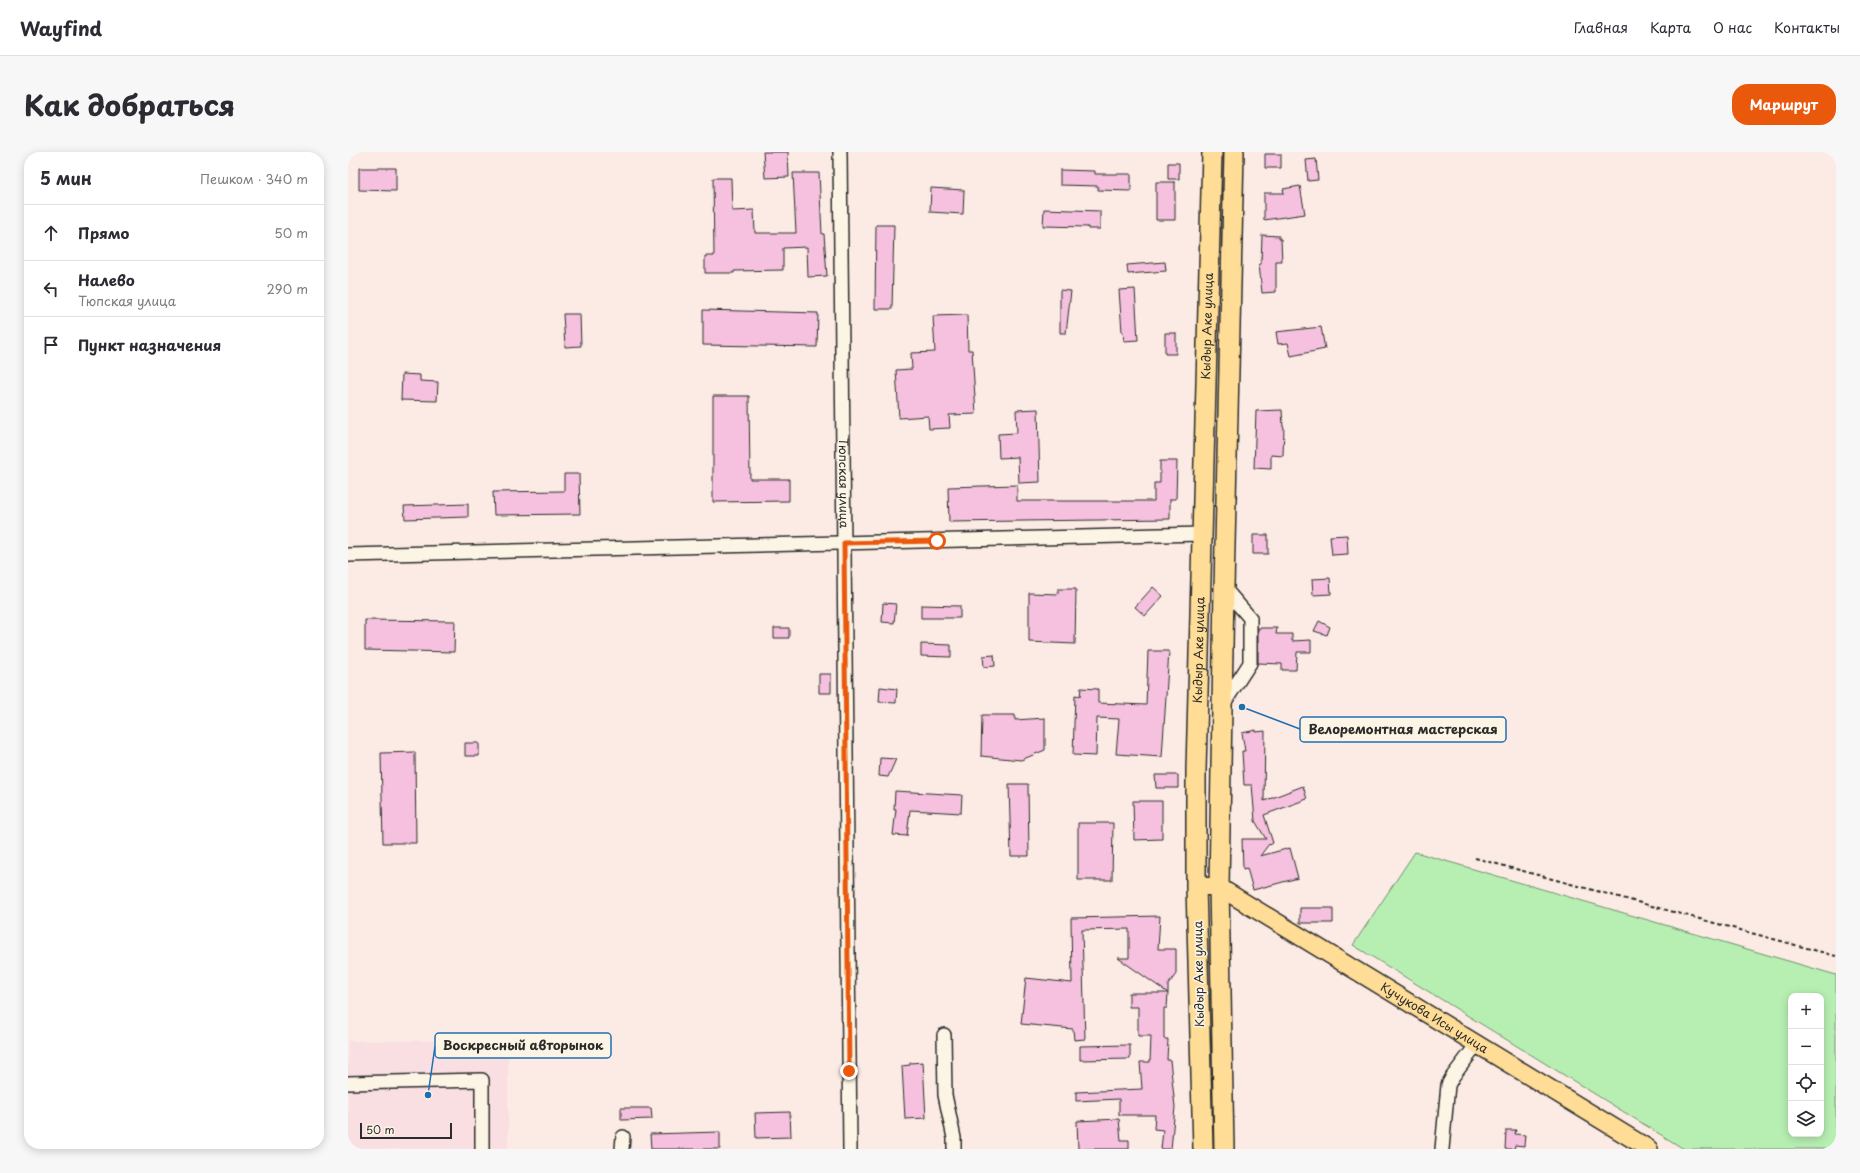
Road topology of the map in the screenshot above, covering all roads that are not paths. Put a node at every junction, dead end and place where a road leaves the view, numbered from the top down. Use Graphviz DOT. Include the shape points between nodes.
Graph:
graph roads {
  1 [pos="840,152"];
  2 [pos="1212,152"];
  3 [pos="1234,152"];
  4 [pos="1201,534"];
  5 [pos="844,543"];
  6 [pos="348,555"];
  7 [pos="1224,588"];
  8 [pos="1224,703"];
  9 [pos="1196,886"];
  10 [pos="1219,887"];
  11 [pos="944,1035"];
  12 [pos="1478,1043"];
  13 [pos="348,1083"];
  14 [pos="482,1149"];
  15 [pos="850,1149"];
  16 [pos="954,1149"];
  17 [pos="1203,1149"];
  18 [pos="1224,1149"];
  19 [pos="1442,1149"];
  20 [pos="1650,1149"];
  1 -- 5 [label="street, Тюпская улица"];
  2 -- 4 [label="highway, Кыдыр Аке улица"];
  3 -- 7 [label="highway, Кыдыр Аке улица"];
  4 -- 5 [label="street"];
  4 -- 9 [label="highway, Кыдыр Аке улица"];
  5 -- 6 [label="street"];
  5 -- 15 [label="street, Тюпская улица"];
  7 -- 8 [label="highway, Кыдыр Аке улица"];
  7 -- 8 [label="street" via="1250,618 1250,663"];
  8 -- 10 [label="highway, Кыдыр Аке улица"];
  9 -- 10 [label="main road"];
  9 -- 17 [label="highway, Кыдыр Аке улица"];
  10 -- 12 [label="main road, Кучукова Исы улица"];
  10 -- 18 [label="highway, Кыдыр Аке улица"];
  11 -- 16 [label="street" via="946,1095"];
  12 -- 19 [label="street" via="1448,1085"];
  12 -- 20 [label="main road, Кучукова Исы улица"];
  13 -- 14 [label="street" via="482,1080"];
}
